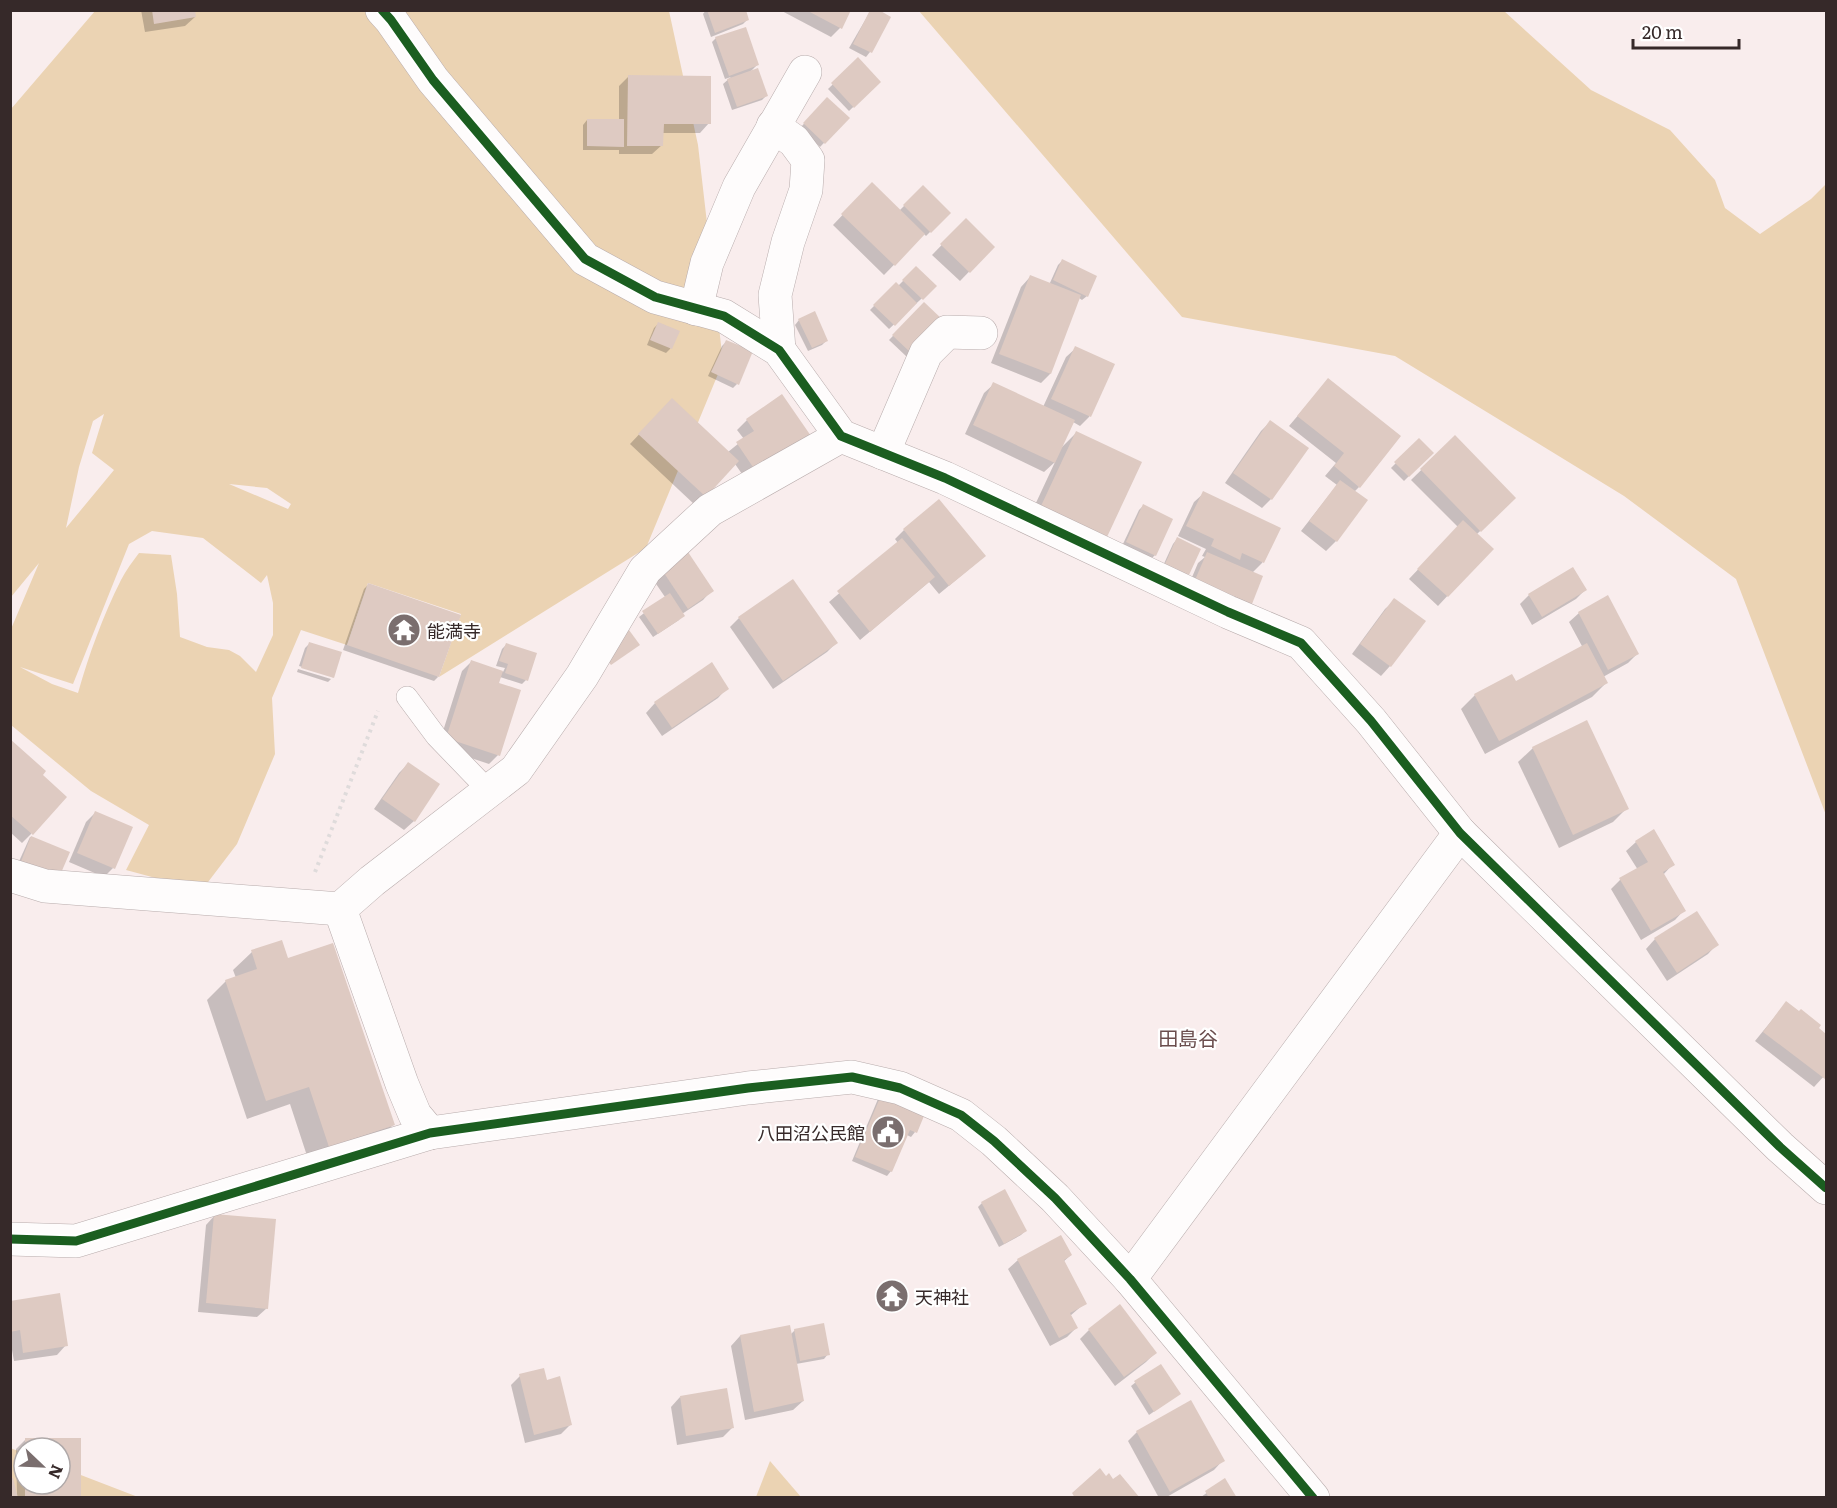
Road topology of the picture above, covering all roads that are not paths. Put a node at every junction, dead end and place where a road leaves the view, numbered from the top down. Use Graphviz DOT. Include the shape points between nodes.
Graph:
graph roads {
  1 [pos="382,10"];
  2 [pos="805,72"];
  3 [pos="773,126"];
  4 [pos="696,309"];
  5 [pos="981,333"];
  6 [pos="779,350"];
  7 [pos="841,436"];
  8 [pos="883,453"];
  9 [pos="407,697"];
  10 [pos="489,791"];
  11 [pos="1460,833"];
  12 [pos="10,875"];
  13 [pos="340,909"];
  14 [pos="430,1133"];
  15 [pos="1827,1188"];
  16 [pos="10,1239"];
  17 [pos="1130,1279"];
  18 [pos="1313,1497"];
  1 -- 4 [label="street" via="434,80 585,259 655,297"];
  2 -- 3 [label="street"];
  3 -- 4 [label="street" via="739,187 707,262"];
  3 -- 6 [label="street" via="794,141 808,160 806,190 775,295"];
  4 -- 6 [label="street" via="724,316"];
  5 -- 8 [label="street" via="947,332 926,353"];
  6 -- 7 [label="street"];
  7 -- 8 [label="street"];
  7 -- 10 [label="street" via="710,510 645,570 582,676 516,770"];
  8 -- 11 [label="street" via="1300,643 1371,721"];
  9 -- 10 [label="lane" via="436,736"];
  10 -- 13 [label="street"];
  11 -- 15 [label="street" via="1780,1147"];
  11 -- 17 [label="street"];
  12 -- 13 [label="street" via="45,886"];
  13 -- 14 [label="street" via="402,1084 415,1115"];
  14 -- 16 [label="street" via="76,1241"];
  14 -- 17 [label="street" via="852,1077 900,1088 961,1115 1054,1198"];
  17 -- 18 [label="street"];
}
